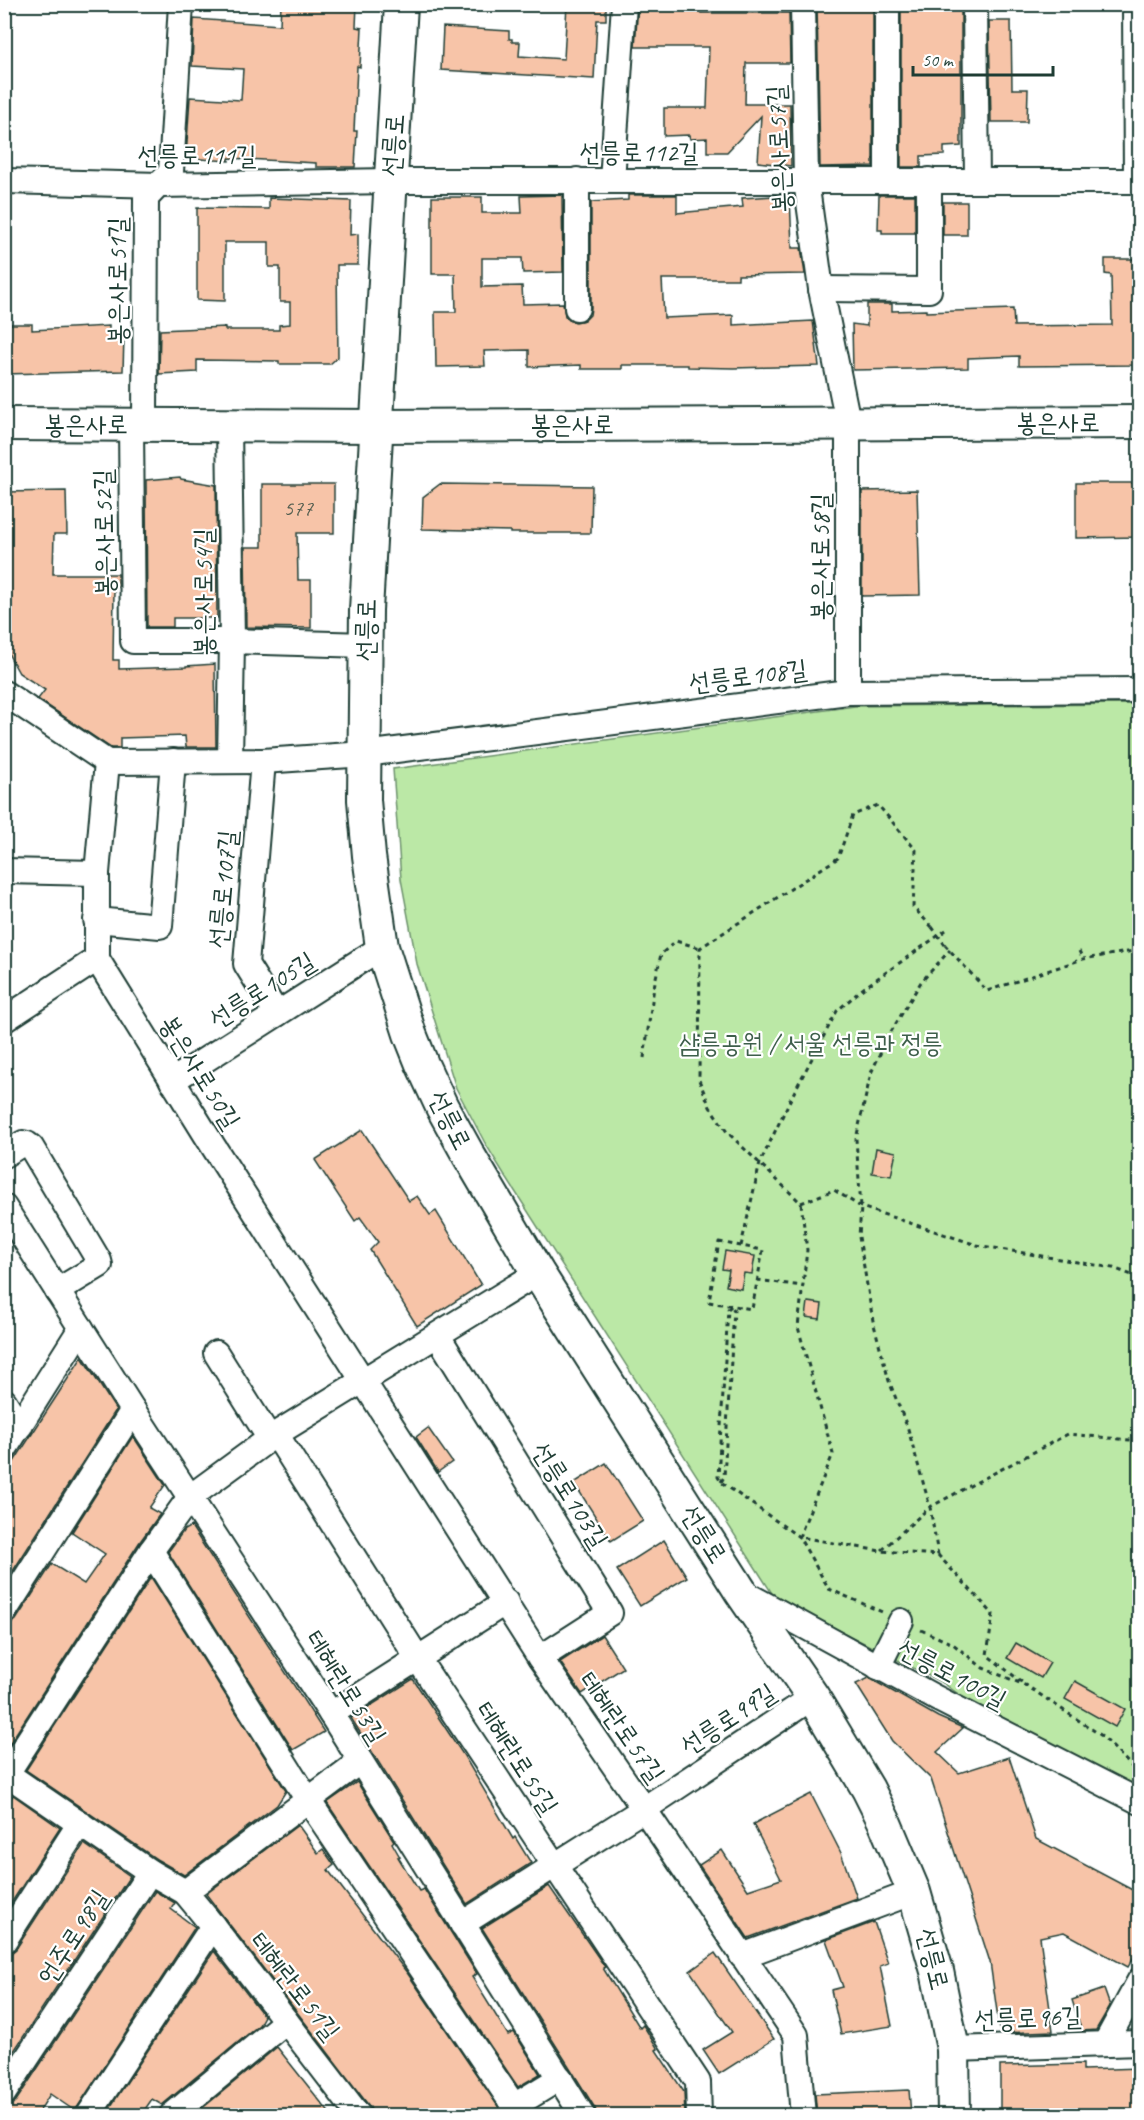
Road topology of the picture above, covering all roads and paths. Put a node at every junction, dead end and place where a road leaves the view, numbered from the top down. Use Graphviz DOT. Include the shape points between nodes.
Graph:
graph roads {
  1 [pos="181,4"];
  2 [pos="401,4"];
  3 [pos="624,4"];
  4 [pos="803,4"];
  5 [pos="887,4"];
  6 [pos="975,4"];
  7 [pos="1135,4"];
  8 [pos="577,180"];
  9 [pos="887,180"];
  10 [pos="929,180"];
  11 [pos="4,181"];
  12 [pos="390,181"];
  13 [pos="612,181"];
  14 [pos="806,181"];
  15 [pos="977,181"];
  16 [pos="1138,181"];
  17 [pos="160,185"];
  18 [pos="821,289"];
  19 [pos="577,308"];
  20 [pos="848,422"];
  21 [pos="1140,422"];
  22 [pos="229,423"];
  23 [pos="4,424"];
  24 [pos="138,424"];
  25 [pos="377,426"];
  26 [pos="232,641"];
  27 [pos="366,645"];
  28 [pos="1140,690"];
  29 [pos="848,692"];
  30 [pos="4,693"];
  31 [pos="366,754"];
  32 [pos="174,761"];
  33 [pos="230,761"];
  34 [pos="263,761"];
  35 [pos="107,762"];
  36 [pos="4,871"];
  37 [pos="97,873"];
  38 [pos="96,920"];
  39 [pos="949,928"];
  40 [pos="382,946"];
  41 [pos="700,948"];
  42 [pos="950,950"];
  43 [pos="1140,950"];
  44 [pos="1079,951"];
  45 [pos="97,959"];
  46 [pos="1083,959"];
  47 [pos="277,1014"];
  48 [pos="4,1020"];
  49 [pos="644,1058"];
  50 [pos="172,1081"];
  51 [pos="4,1155"];
  52 [pos="760,1163"];
  53 [pos="801,1203"];
  54 [pos="4,1207"];
  55 [pos="861,1207"];
  56 [pos="741,1246"];
  57 [pos="538,1273"];
  58 [pos="1140,1278"];
  59 [pos="757,1280"];
  60 [pos="803,1286"];
  61 [pos="57,1291"];
  62 [pos="731,1305"];
  63 [pos="81,1328"];
  64 [pos="438,1336"];
  65 [pos="216,1353"];
  66 [pos="362,1381"];
  67 [pos="4,1401"];
  68 [pos="133,1410"];
  69 [pos="20,1426"];
  70 [pos="273,1436"];
  71 [pos="1140,1442"];
  72 [pos="4,1450"];
  73 [pos="190,1497"];
  74 [pos="930,1507"];
  75 [pos="800,1537"];
  76 [pos="151,1551"];
  77 [pos="881,1551"];
  78 [pos="938,1555"];
  79 [pos="741,1592"];
  80 [pos="506,1602"];
  81 [pos="4,1612"];
  82 [pos="901,1621"];
  83 [pos="540,1658"];
  84 [pos="418,1659"];
  85 [pos="878,1667"];
  86 [pos="1027,1686"];
  87 [pos="813,1697"];
  88 [pos="331,1714"];
  89 [pos="359,1762"];
  90 [pos="5,1775"];
  91 [pos="1140,1775"];
  92 [pos="308,1800"];
  93 [pos="1140,1802"];
  94 [pos="644,1809"];
  95 [pos="80,1823"];
  96 [pos="553,1865"];
  97 [pos="150,1872"];
  98 [pos="185,1892"];
  99 [pos="914,1892"];
  100 [pos="462,1924"];
  101 [pos="213,1926"];
  102 [pos="4,1941"];
  103 [pos="742,1956"];
  104 [pos="1140,1980"];
  105 [pos="286,2021"];
  106 [pos="1140,2043"];
  107 [pos="1105,2044"];
  108 [pos="953,2049"];
  109 [pos="560,2078"];
  110 [pos="4,2093"];
  111 [pos="88,2115"];
  112 [pos="171,2115"];
  113 [pos="359,2115"];
  114 [pos="583,2115"];
  115 [pos="699,2115"];
  116 [pos="803,2115"];
  117 [pos="954,2115"];
  1 -- 17 [label="street, 봉은사로51길" via="171,172"];
  2 -- 12 [label="main road, 선릉로"];
  3 -- 13 [label="street"];
  4 -- 14 [label="street, 봉은사로57길"];
  5 -- 9 [label="street"];
  6 -- 15 [label="street"];
  7 -- 16 [label="street"];
  8 -- 12 [label="street, 선릉로112길"];
  8 -- 13 [label="street, 선릉로112길"];
  8 -- 19 [label="street"];
  9 -- 10 [label="street, 선릉로112길"];
  9 -- 14 [label="street, 선릉로112길"];
  10 -- 15 [label="street, 선릉로112길"];
  10 -- 18 [label="street" via="929,290"];
  11 -- 17 [label="street, 선릉로111길"];
  12 -- 17 [label="street, 선릉로111길"];
  12 -- 25 [label="main road, 선릉로"];
  13 -- 14 [label="street, 선릉로112길"];
  14 -- 18 [label="street, 봉은사로57길"];
  15 -- 16 [label="street, 선릉로112길"];
  17 -- 24 [label="street, 봉은사로51길" via="146,198"];
  18 -- 20 [label="street, 봉은사로57길"];
  20 -- 21 [label="main road, 봉은사로"];
  20 -- 25 [label="main road, 봉은사로"];
  20 -- 29 [label="street, 봉은사로58길"];
  22 -- 24 [label="main road, 봉은사로"];
  22 -- 25 [label="main road, 봉은사로"];
  22 -- 26 [label="street, 봉은사로54길"];
  23 -- 24 [label="main road, 봉은사로"];
  24 -- 26 [label="street, 봉은사로52길" via="133,641"];
  25 -- 27 [label="main road, 선릉로"];
  26 -- 27 [label="street"];
  26 -- 33 [label="street, 봉은사로54길"];
  27 -- 31 [label="main road, 선릉로"];
  28 -- 29 [label="street, 선릉로108길"];
  29 -- 31 [label="street, 선릉로108길"];
  30 -- 35 [label="street"];
  31 -- 34 [label="street"];
  31 -- 40 [label="main road, 선릉로" via="365,811"];
  32 -- 33 [label="street"];
  32 -- 35 [label="street"];
  32 -- 38 [label="street" via="160,926"];
  33 -- 34 [label="street"];
  34 -- 47 [label="street, 선릉로107길" via="246,964"];
  35 -- 37 [label="street"];
  36 -- 37 [label="street"];
  37 -- 38 [label="street"];
  38 -- 45 [label="street"];
  39 -- 52 [label="path" via="837,1011"];
  40 -- 47 [label="street, 선릉로105길"];
  40 -- 57 [label="main road, 선릉로" via="410,1034 442,1107"];
  41 -- 42 [label="path, bridge" via="838,858 853,814 878,805 916,850 913,907"];
  41 -- 49 [label="path" via="676,941 661,954"];
  41 -- 52 [label="path" via="699,1080 710,1107 727,1132"];
  42 -- 46 [label="path" via="987,991"];
  42 -- 55 [label="path" via="921,982 871,1073 856,1139"];
  43 -- 46 [label="path"];
  44 -- 46 [label="path"];
  45 -- 48 [label="street"];
  45 -- 50 [label="street, 봉은사로50길"];
  47 -- 50 [label="street, 선릉로105길"];
  50 -- 66 [label="street, 봉은사로50길"];
  51 -- 61 [label="street" via="23,1143 31,1147 99,1261 100,1264"];
  52 -- 53 [label="path"];
  52 -- 56 [label="path"];
  53 -- 55 [label="path" via="834,1190"];
  53 -- 60 [label="path" via="807,1250"];
  54 -- 61 [label="street, 테헤란로53길"];
  55 -- 58 [label="path" via="977,1245 1113,1268"];
  55 -- 74 [label="path" via="859,1237 873,1321"];
  56 -- 59 [label="path" via="763,1250"];
  56 -- 62 [label="path" via="719,1242 709,1302"];
  57 -- 64 [label="street"];
  57 -- 79 [label="main road, 선릉로"];
  59 -- 60 [label="path"];
  59 -- 62 [label="path" via="752,1310"];
  60 -- 75 [label="path" via="798,1327 833,1454"];
  61 -- 63 [label="street, 테헤란로53길"];
  62 -- 75 [label="path" via="734,1310 721,1482"];
  63 -- 68 [label="street, 테헤란로53길"];
  63 -- 69 [label="street"];
  64 -- 66 [label="street"];
  64 -- 83 [label="street, 선릉로103길" via="610,1613"];
  65 -- 70 [label="street"];
  66 -- 70 [label="street"];
  66 -- 80 [label="street, 테헤란로57길"];
  67 -- 69 [label="street"];
  68 -- 73 [label="street, 테헤란로53길"];
  68 -- 81 [label="street"];
  69 -- 72 [label="street"];
  70 -- 73 [label="street"];
  70 -- 84 [label="street, 테헤란로55길"];
  71 -- 74 [label="path" via="1068,1434"];
  73 -- 76 [label="street"];
  73 -- 88 [label="street, 테헤란로53길"];
  74 -- 77 [label="path"];
  74 -- 78 [label="path"];
  75 -- 77 [label="path"];
  75 -- 82 [label="path" via="830,1588"];
  76 -- 90 [label="street"];
  76 -- 92 [label="street"];
  77 -- 78 [label="path"];
  78 -- 86 [label="path" via="993,1614 987,1655"];
  79 -- 85 [label="street, 선릉로100길"];
  79 -- 87 [label="main road, 선릉로"];
  80 -- 83 [label="street, 테헤란로57길"];
  80 -- 84 [label="street"];
  82 -- 85 [label="street"];
  82 -- 86 [label="path" via="952,1644 983,1668"];
  83 -- 94 [label="street, 테헤란로57길"];
  84 -- 88 [label="street"];
  84 -- 96 [label="street, 테헤란로55길"];
  85 -- 93 [label="street, 선릉로100길"];
  86 -- 91 [label="path" via="1102,1736"];
  87 -- 94 [label="street, 선릉로99길"];
  87 -- 99 [label="main road, 선릉로" via="884,1821"];
  88 -- 89 [label="street, 테헤란로53길"];
  89 -- 92 [label="street"];
  89 -- 100 [label="street, 테헤란로53길"];
  90 -- 95 [label="street, 테헤란로51길"];
  92 -- 98 [label="street"];
  92 -- 109 [label="street" via="514,2106"];
  94 -- 96 [label="street, 선릉로99길"];
  94 -- 103 [label="street, 테헤란로57길"];
  95 -- 97 [label="street, 테헤란로51길"];
  95 -- 102 [label="street"];
  96 -- 100 [label="street, 선릉로99길"];
  96 -- 115 [label="street, 테헤란로55길" via="698,2082"];
  97 -- 98 [label="street, 테헤란로51길"];
  97 -- 110 [label="street, 언주로98길"];
  98 -- 101 [label="street, 테헤란로51길"];
  99 -- 103 [label="street"];
  99 -- 108 [label="main road, 선릉로" via="937,1971"];
  100 -- 109 [label="street, 테헤란로53길"];
  101 -- 105 [label="street, 테헤란로51길"];
  101 -- 111 [label="street"];
  103 -- 116 [label="street, 테헤란로57길" via="796,2035"];
  104 -- 107 [label="street, 선릉로96길"];
  105 -- 112 [label="street"];
  105 -- 113 [label="street, 테헤란로51길"];
  106 -- 107 [label="street, 선릉로96길"];
  107 -- 108 [label="street, 선릉로96길"];
  108 -- 117 [label="main road, 선릉로"];
  109 -- 114 [label="street, 테헤란로53길"];
}
